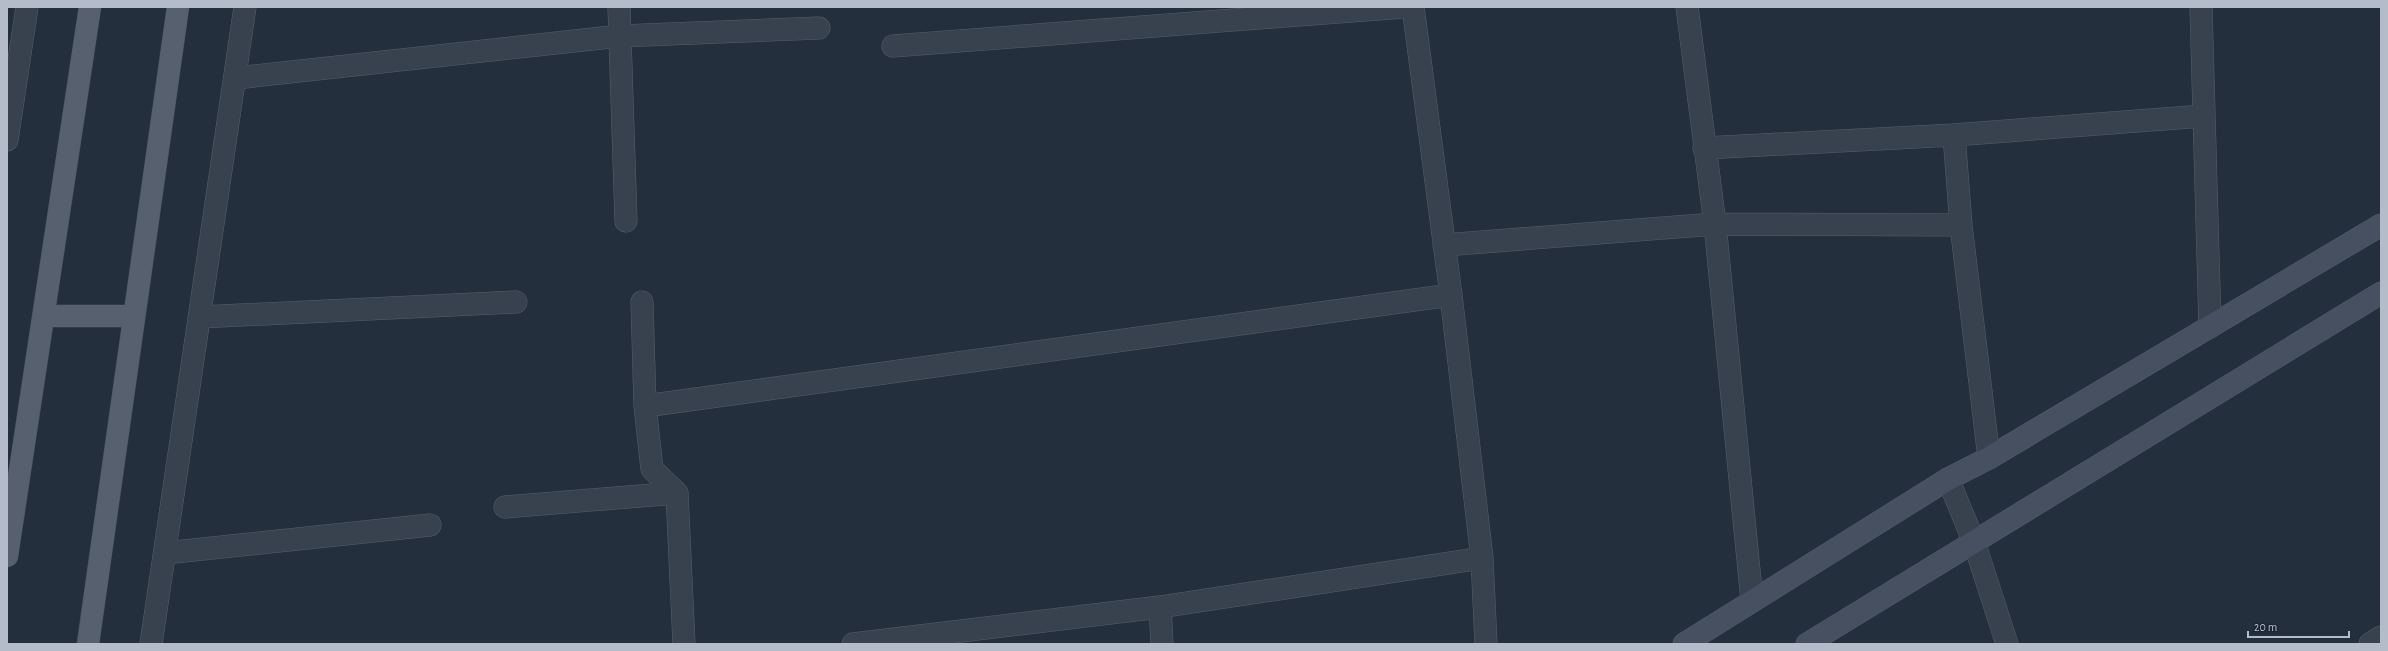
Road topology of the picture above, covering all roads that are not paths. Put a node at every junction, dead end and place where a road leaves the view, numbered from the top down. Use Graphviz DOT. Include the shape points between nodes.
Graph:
graph roads {
  1 [pos="27,7"];
  2 [pos="90,7"];
  3 [pos="178,7"];
  4 [pos="245,7"];
  5 [pos="619,7"];
  6 [pos="1404,7"];
  7 [pos="1412,7"];
  8 [pos="1687,7"];
  9 [pos="2201,7"];
  10 [pos="819,28"];
  11 [pos="620,36"];
  12 [pos="893,46"];
  13 [pos="236,78"];
  14 [pos="2203,116"];
  15 [pos="1954,135"];
  16 [pos="7,140"];
  17 [pos="1704,148"];
  18 [pos="626,221"];
  19 [pos="1715,224"];
  20 [pos="1961,225"];
  21 [pos="2381,225"];
  22 [pos="1444,245"];
  23 [pos="2381,294"];
  24 [pos="1451,295"];
  25 [pos="516,302"];
  26 [pos="642,302"];
  27 [pos="44,316"];
  28 [pos="134,316"];
  29 [pos="200,317"];
  30 [pos="2210,327"];
  31 [pos="645,406"];
  32 [pos="1989,458"];
  33 [pos="1948,479"];
  34 [pos="677,493"];
  35 [pos="506,507"];
  36 [pos="430,525"];
  37 [pos="1974,542"];
  38 [pos="165,553"];
  39 [pos="7,556"];
  40 [pos="1482,558"];
  41 [pos="1752,601"];
  42 [pos="1160,608"];
  43 [pos="2381,637"];
  44 [pos="916,640"];
  45 [pos="88,644"];
  46 [pos="151,644"];
  47 [pos="684,644"];
  48 [pos="853,644"];
  49 [pos="1162,644"];
  50 [pos="1486,644"];
  51 [pos="1684,644"];
  52 [pos="1807,644"];
  53 [pos="2007,644"];
  54 [pos="2370,644"];
  1 -- 16 [label="street"];
  2 -- 27 [label="main road"];
  3 -- 28 [label="main road"];
  4 -- 13 [label="street"];
  5 -- 11 [label="street"];
  6 -- 12 [label="street"];
  7 -- 22 [label="street"];
  8 -- 17 [label="street"];
  9 -- 14 [label="street"];
  10 -- 11 [label="street"];
  11 -- 13 [label="street"];
  11 -- 18 [label="street"];
  13 -- 29 [label="street"];
  14 -- 15 [label="street"];
  14 -- 30 [label="street"];
  15 -- 17 [label="street"];
  15 -- 20 [label="street"];
  17 -- 19 [label="street"];
  19 -- 20 [label="street"];
  19 -- 22 [label="street"];
  19 -- 41 [label="street"];
  20 -- 32 [label="street"];
  21 -- 30 [label="main road"];
  22 -- 24 [label="street"];
  23 -- 37 [label="main road"];
  24 -- 31 [label="street"];
  24 -- 40 [label="street"];
  25 -- 29 [label="street"];
  26 -- 31 [label="street"];
  27 -- 28 [label="main road"];
  27 -- 39 [label="main road"];
  28 -- 45 [label="main road"];
  29 -- 38 [label="street"];
  30 -- 32 [label="main road"];
  31 -- 34 [label="street" via="652,469"];
  32 -- 33 [label="main road"];
  33 -- 37 [label="street"];
  33 -- 41 [label="main road"];
  34 -- 35 [label="street"];
  34 -- 47 [label="street"];
  36 -- 38 [label="street"];
  37 -- 52 [label="main road"];
  37 -- 53 [label="street"];
  38 -- 46 [label="street"];
  40 -- 42 [label="street"];
  40 -- 50 [label="street"];
  41 -- 51 [label="main road"];
  42 -- 44 [label="street"];
  42 -- 49 [label="street"];
  43 -- 54 [label="street"];
  44 -- 48 [label="street"];
}
